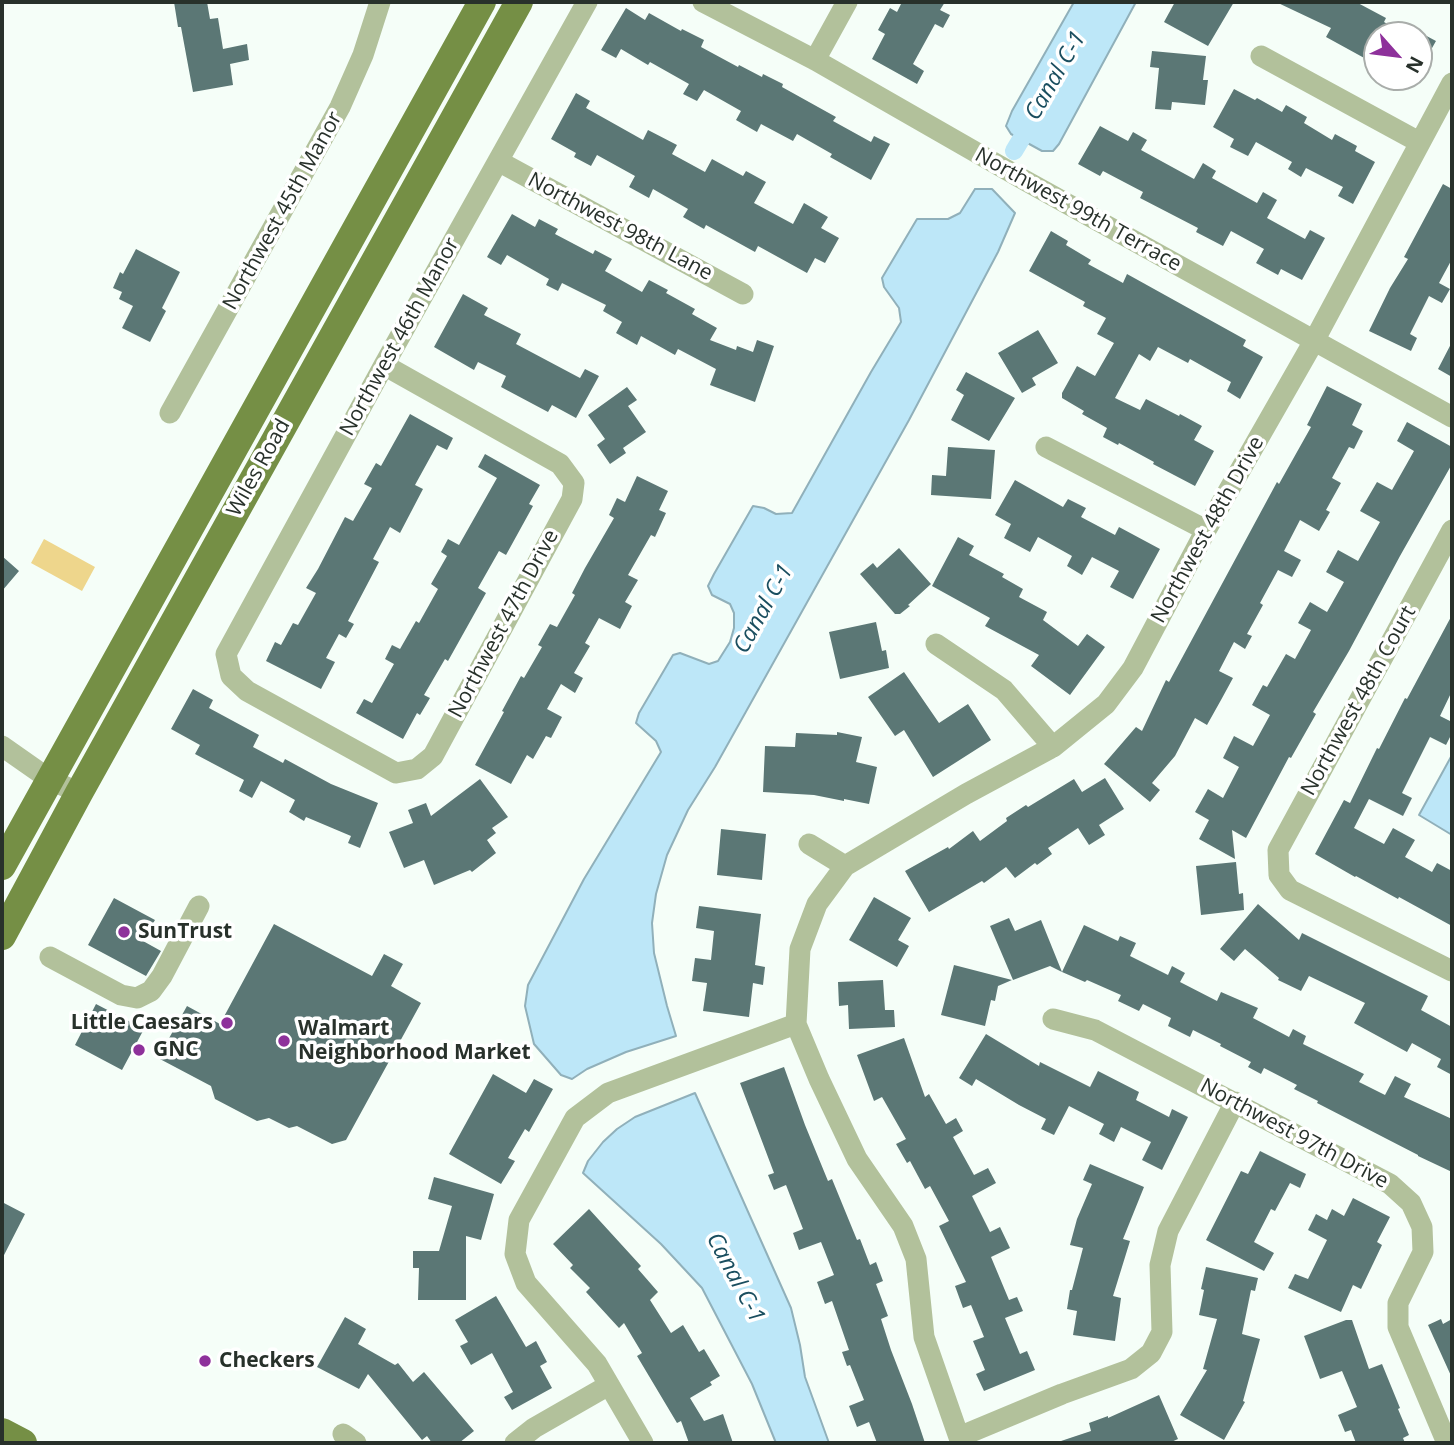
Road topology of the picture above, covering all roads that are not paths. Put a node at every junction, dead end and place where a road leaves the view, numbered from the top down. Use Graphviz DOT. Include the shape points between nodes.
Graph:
graph roads {
  1 [pos="380,2"];
  2 [pos="482,2"];
  3 [pos="519,2"];
  4 [pos="587,2"];
  5 [pos="703,2"];
  6 [pos="847,2"];
  7 [pos="1261,56"];
  8 [pos="815,60"];
  9 [pos="1452,83"];
  10 [pos="1419,142"];
  11 [pos="498,161"];
  12 [pos="743,294"];
  13 [pos="1314,341"];
  14 [pos="384,365"];
  15 [pos="271,382"];
  16 [pos="299,398"];
  17 [pos="170,413"];
  18 [pos="1452,417"];
  19 [pos="1046,447"];
  20 [pos="1206,530"];
  21 [pos="1452,530"];
  22 [pos="936,644"];
  23 [pos="231,676"];
  24 [pos="2,746"];
  25 [pos="1053,747"];
  26 [pos="49,779"];
  27 [pos="79,793"];
  28 [pos="809,844"];
  29 [pos="2,866"];
  30 [pos="845,866"];
  31 [pos="199,906"];
  32 [pos="2,936"];
  33 [pos="50,957"];
  34 [pos="1452,971"];
  35 [pos="1053,1019"];
  36 [pos="796,1024"];
  37 [pos="1235,1102"];
  38 [pos="609,1385"];
  39 [pos="2,1432"];
  40 [pos="960,1440"];
  41 [pos="23,1443"];
  42 [pos="515,1443"];
  43 [pos="643,1443"];
  44 [pos="1447,1443"];
  1 -- 17 [label="street, Northwest 45th Manor" via="340,107"];
  2 -- 15 [label="main road, Wiles Road"];
  3 -- 16 [label="main road, Wiles Road"];
  4 -- 11 [label="street, Northwest 46th Manor"];
  5 -- 8 [label="street, Northwest 99th Terrace"];
  6 -- 8 [label="street"];
  7 -- 10 [label="street"];
  8 -- 13 [label="street, Northwest 99th Terrace"];
  9 -- 10 [label="street, Northwest 48th Drive"];
  10 -- 13 [label="street, Northwest 48th Drive"];
  11 -- 12 [label="street, Northwest 98th Lane"];
  11 -- 14 [label="street, Northwest 46th Manor"];
  13 -- 18 [label="street, Northwest 99th Terrace"];
  13 -- 20 [label="street, Northwest 48th Drive"];
  14 -- 23 [label="street, Northwest 46th Manor" via="226,654"];
  14 -- 23 [label="street, Northwest 47th Drive" via="560,464 573,483 572,499 433,756 417,769 396,773 247,691"];
  15 -- 16 [label="main road"];
  15 -- 26 [label="main road, Wiles Road"];
  16 -- 27 [label="main road, Wiles Road"];
  19 -- 20 [label="street"];
  20 -- 25 [label="street, Northwest 48th Drive" via="1133,668 1106,704"];
  21 -- 34 [label="street, Northwest 48th Court" via="1278,850 1279,875 1290,890"];
  22 -- 25 [label="street" via="1004,690"];
  24 -- 26 [label="street"];
  25 -- 30 [label="street, Northwest 48th Drive"];
  26 -- 27 [label="street"];
  26 -- 29 [label="main road, Wiles Road"];
  27 -- 32 [label="main road, Wiles Road"];
  28 -- 30 [label="street"];
  30 -- 36 [label="street, Northwest 48th Drive" via="817,904 800,949"];
  31 -- 33 [label="street" via="162,976 151,991 136,998 121,995"];
  35 -- 37 [label="street, Northwest 97th Drive" via="1095,1030"];
  36 -- 38 [label="street" via="608,1093 575,1118 519,1220 515,1254 526,1283 597,1364"];
  36 -- 40 [label="street" via="857,1159 902,1226 916,1259 924,1338"];
  37 -- 40 [label="street" via="1168,1231 1160,1265 1161,1332 1151,1353 1131,1368"];
  37 -- 44 [label="street, Northwest 97th Drive" via="1390,1184 1411,1203 1422,1227 1423,1252 1398,1303 1398,1327"];
  38 -- 42 [label="street"];
  38 -- 43 [label="street"];
  39 -- 41 [label="main road"];
}
